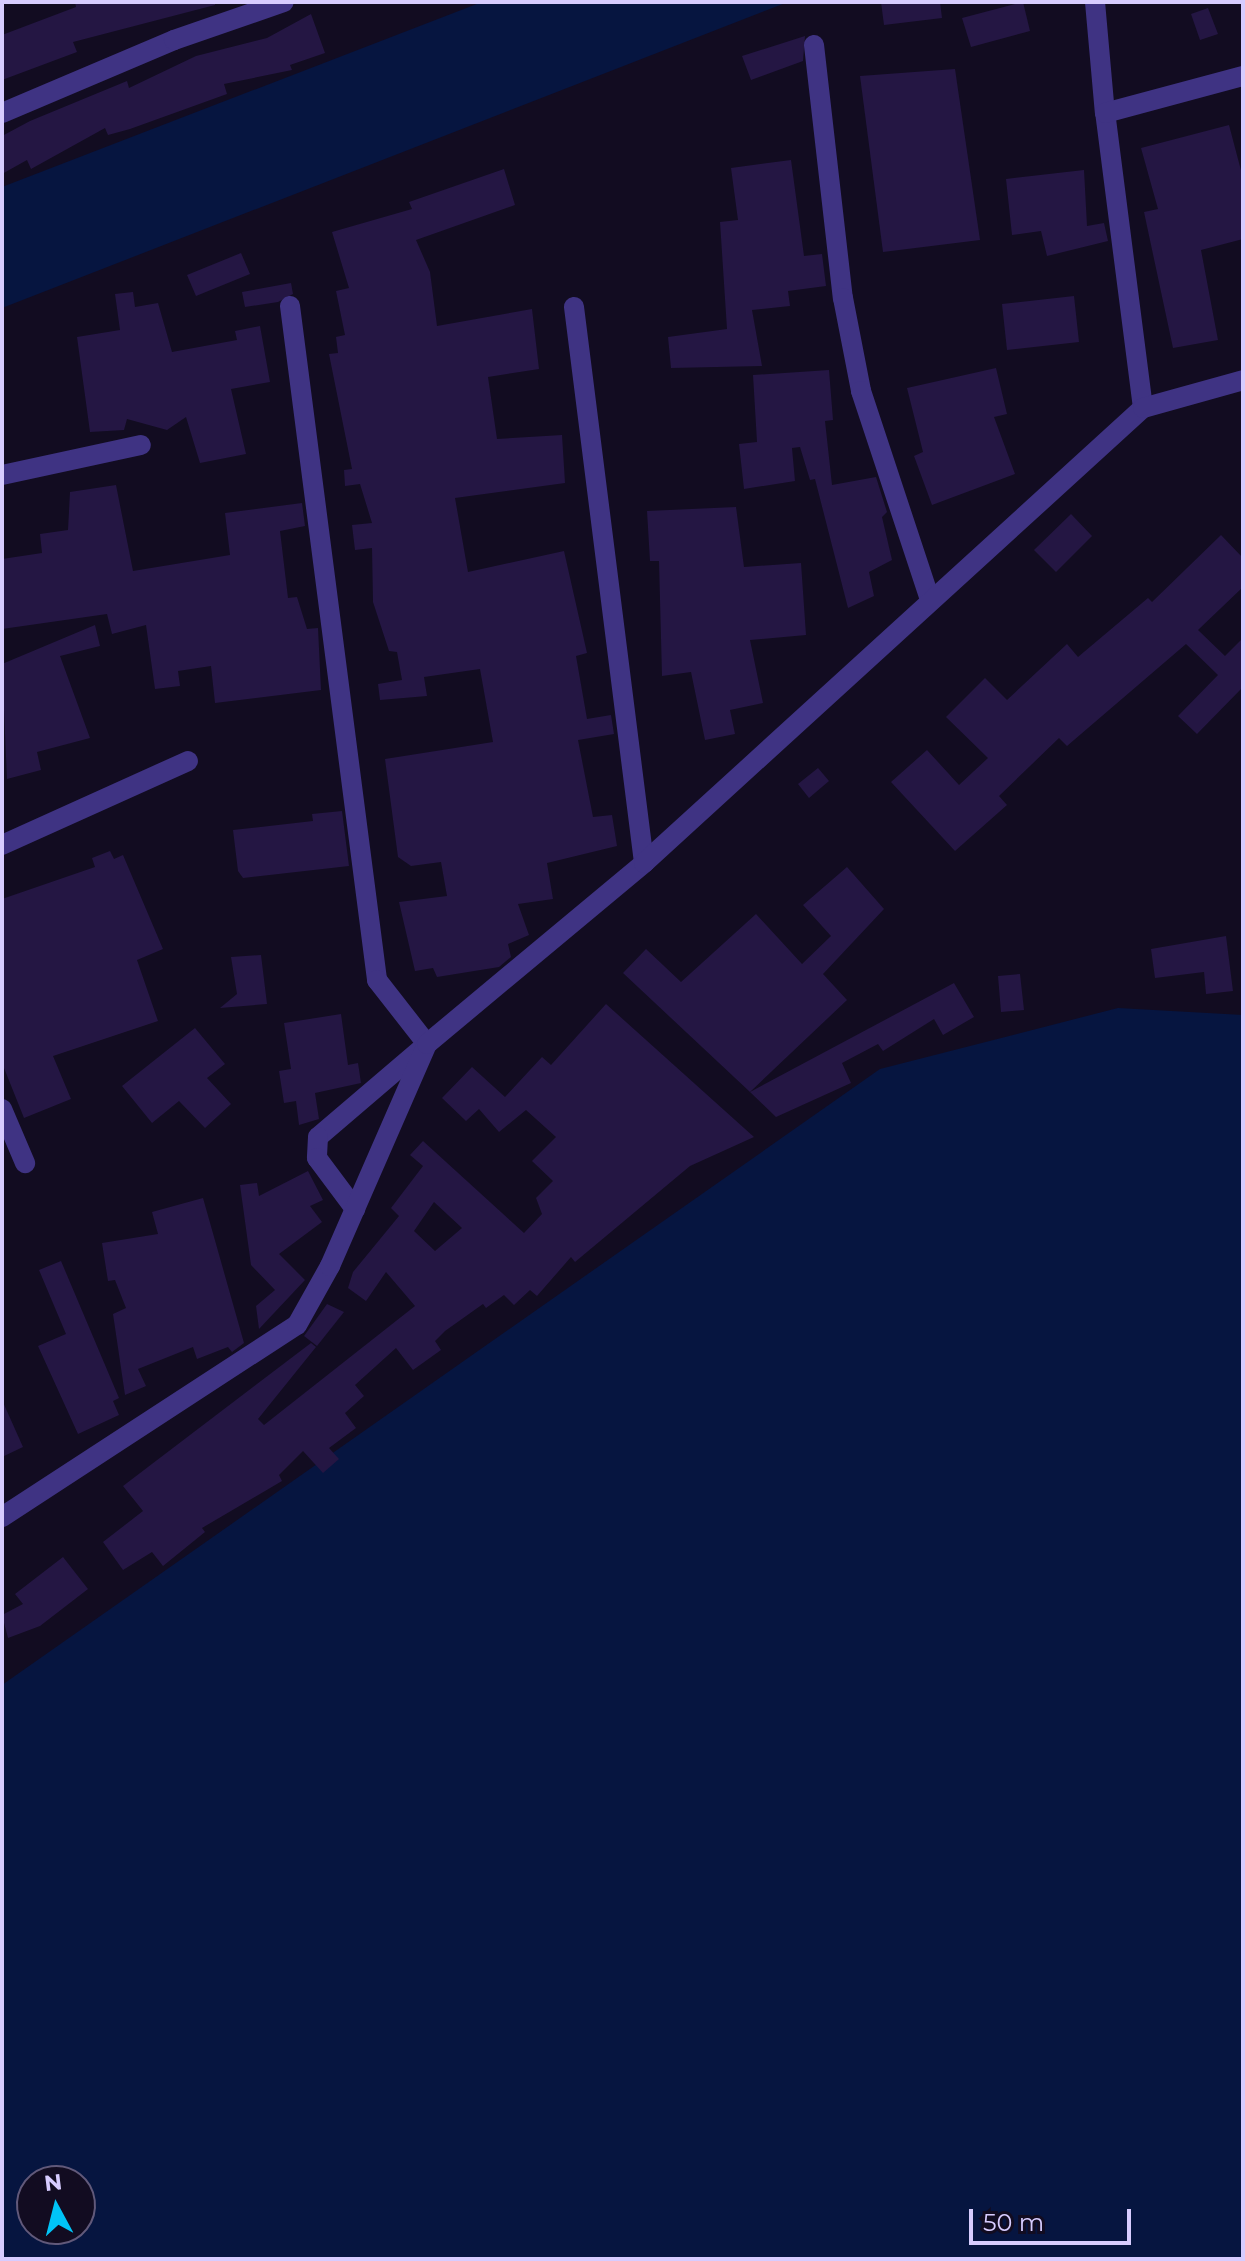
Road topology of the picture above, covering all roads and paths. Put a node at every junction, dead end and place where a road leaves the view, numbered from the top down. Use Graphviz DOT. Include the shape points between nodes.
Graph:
graph roads {
  1 [pos="284,2"];
  2 [pos="1095,2"];
  3 [pos="814,45"];
  4 [pos="1243,76"];
  5 [pos="2,113"];
  6 [pos="1105,113"];
  7 [pos="290,306"];
  8 [pos="574,307"];
  9 [pos="1243,380"];
  10 [pos="1143,408"];
  11 [pos="141,445"];
  12 [pos="2,475"];
  13 [pos="930,600"];
  14 [pos="188,761"];
  15 [pos="2,845"];
  16 [pos="644,863"];
  17 [pos="427,1044"];
  18 [pos="2,1109"];
  19 [pos="25,1163"];
  20 [pos="355,1209"];
  21 [pos="2,1517"];
  1 -- 5 [label="street" via="174,40"];
  2 -- 6 [label="street"];
  3 -- 13 [label="street" via="843,298 861,391"];
  4 -- 6 [label="street"];
  6 -- 10 [label="street"];
  7 -- 17 [label="street" via="377,980"];
  8 -- 16 [label="street"];
  9 -- 10 [label="street"];
  10 -- 13 [label="street"];
  11 -- 12 [label="street"];
  13 -- 16 [label="street"];
  14 -- 15 [label="street"];
  16 -- 17 [label="street"];
  17 -- 20 [label="street"];
  17 -- 20 [label="street" via="318,1137 317,1158"];
  18 -- 19 [label="street"];
  20 -- 21 [label="street" via="297,1325"];
}
